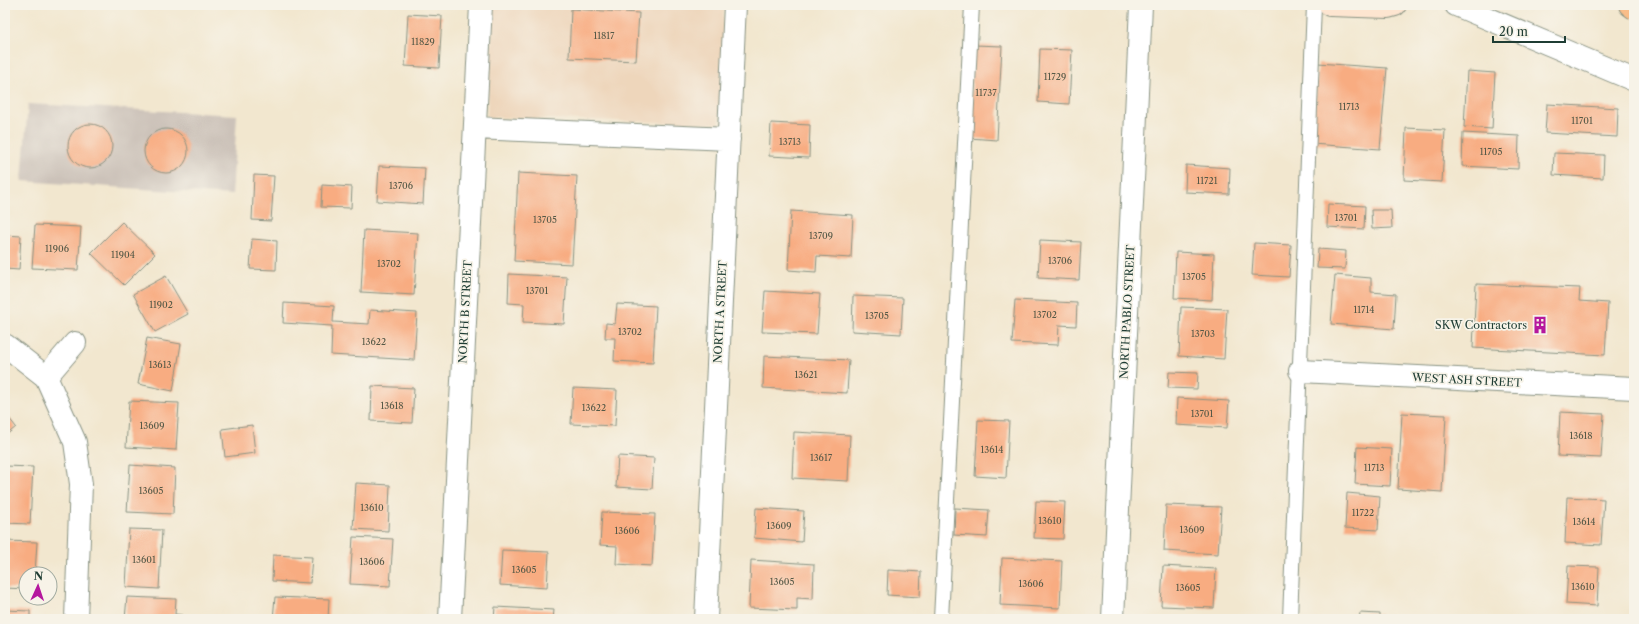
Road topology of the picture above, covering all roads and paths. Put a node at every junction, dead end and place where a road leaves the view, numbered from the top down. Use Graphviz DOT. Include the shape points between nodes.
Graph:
graph roads {
  1 [pos="481,5"];
  2 [pos="735,5"];
  3 [pos="972,5"];
  4 [pos="1141,5"];
  5 [pos="1314,5"];
  6 [pos="1330,5"];
  7 [pos="1395,5"];
  8 [pos="1456,5"];
  9 [pos="1630,5"];
  10 [pos="1634,8"];
  11 [pos="1634,80"];
  12 [pos="475,128"];
  13 [pos="729,139"];
  14 [pos="75,343"];
  15 [pos="5,345"];
  16 [pos="1300,371"];
  17 [pos="46,377"];
  18 [pos="1634,388"];
  19 [pos="76,619"];
  20 [pos="450,619"];
  21 [pos="706,619"];
  22 [pos="942,619"];
  23 [pos="1114,619"];
  24 [pos="1290,619"];
  1 -- 12 [label="street, NORTH B STREET"];
  2 -- 13 [label="street, NORTH A STREET"];
  3 -- 22 [label="lane"];
  4 -- 23 [label="street, NORTH PABLO STREET"];
  5 -- 16 [label="lane"];
  6 -- 7 [label="street"];
  8 -- 11 [label="street"];
  9 -- 10 [label="highway"];
  12 -- 13 [label="street"];
  12 -- 20 [label="street, NORTH B STREET"];
  13 -- 21 [label="street, NORTH A STREET"];
  14 -- 17 [label="street"];
  15 -- 17 [label="street"];
  16 -- 18 [label="street, WEST ASH STREET"];
  16 -- 24 [label="lane"];
  17 -- 19 [label="street" via="75,442 81,484"];
}
